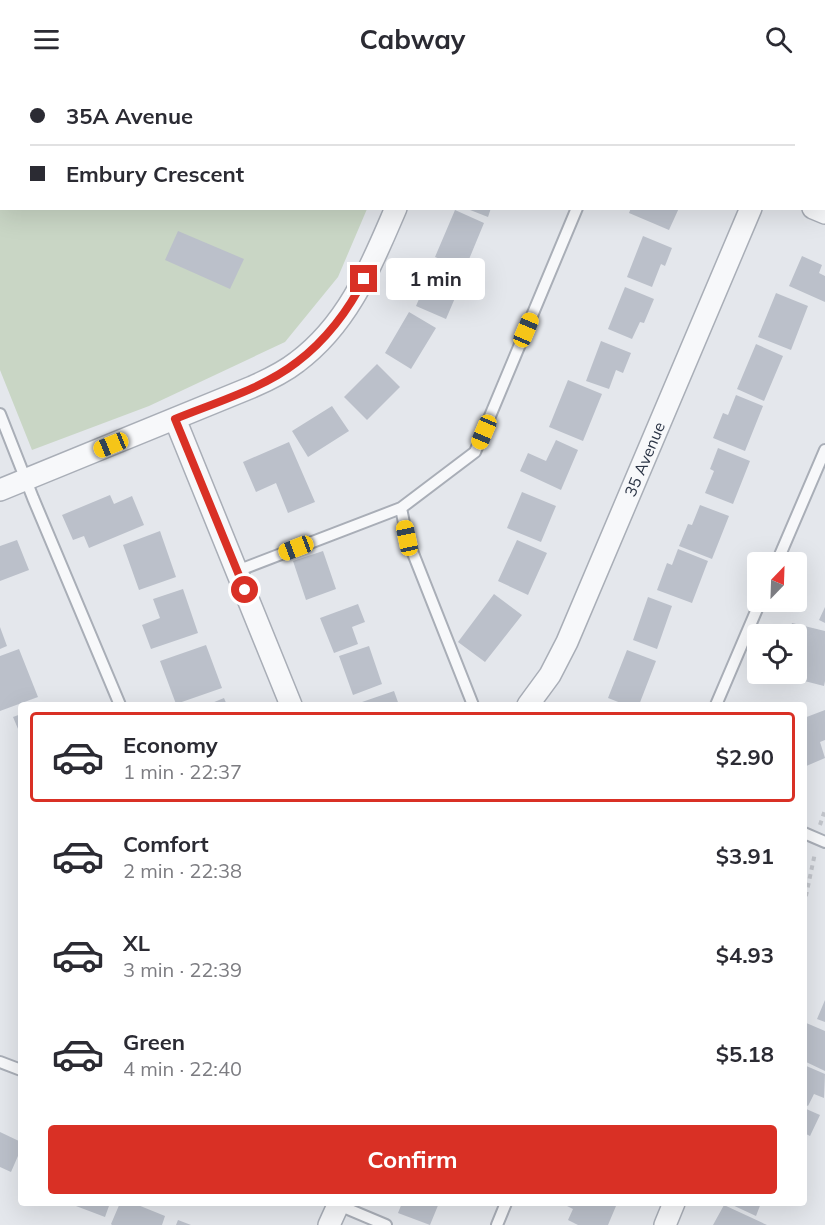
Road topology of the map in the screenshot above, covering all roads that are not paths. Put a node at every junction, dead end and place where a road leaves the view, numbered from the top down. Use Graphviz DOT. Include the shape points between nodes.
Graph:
graph roads {
  1 [pos="395,210"];
  2 [pos="577,210"];
  3 [pos="750,210"];
  4 [pos="0,414"];
  5 [pos="175,419"];
  6 [pos="825,450"];
  7 [pos="26,479"];
  8 [pos="0,490"];
  9 [pos="401,508"];
  10 [pos="781,552"];
  11 [pos="237,571"];
  12 [pos="756,612"];
  13 [pos="119,702"];
  14 [pos="290,702"];
  15 [pos="473,702"];
  16 [pos="530,702"];
  17 [pos="717,702"];
  18 [pos="807,834"];
  19 [pos="825,842"];
  20 [pos="0,1062"];
  21 [pos="18,1069"];
  22 [pos="335,1206"];
  23 [pos="341,1206"];
  24 [pos="505,1206"];
  25 [pos="673,1206"];
  26 [pos="329,1225"];
  27 [pos="386,1225"];
  28 [pos="496,1225"];
  29 [pos="665,1225"];
  1 -- 5 [label="street" via="359,291 313,348 274,377"];
  2 -- 9 [label="lane" via="475,452"];
  3 -- 16 [label="street, 35 Avenue" via="567,642"];
  4 -- 7 [label="lane"];
  5 -- 7 [label="street"];
  5 -- 11 [label="street"];
  6 -- 10 [label="lane"];
  7 -- 8 [label="street"];
  7 -- 13 [label="lane"];
  9 -- 11 [label="lane"];
  9 -- 15 [label="lane" via="407,538"];
  11 -- 14 [label="street"];
  12 -- 17 [label="lane"];
  18 -- 19 [label="lane"];
  20 -- 21 [label="lane"];
  22 -- 26 [label="street"];
  23 -- 27 [label="lane"];
  24 -- 28 [label="lane"];
  25 -- 29 [label="street"];
}
